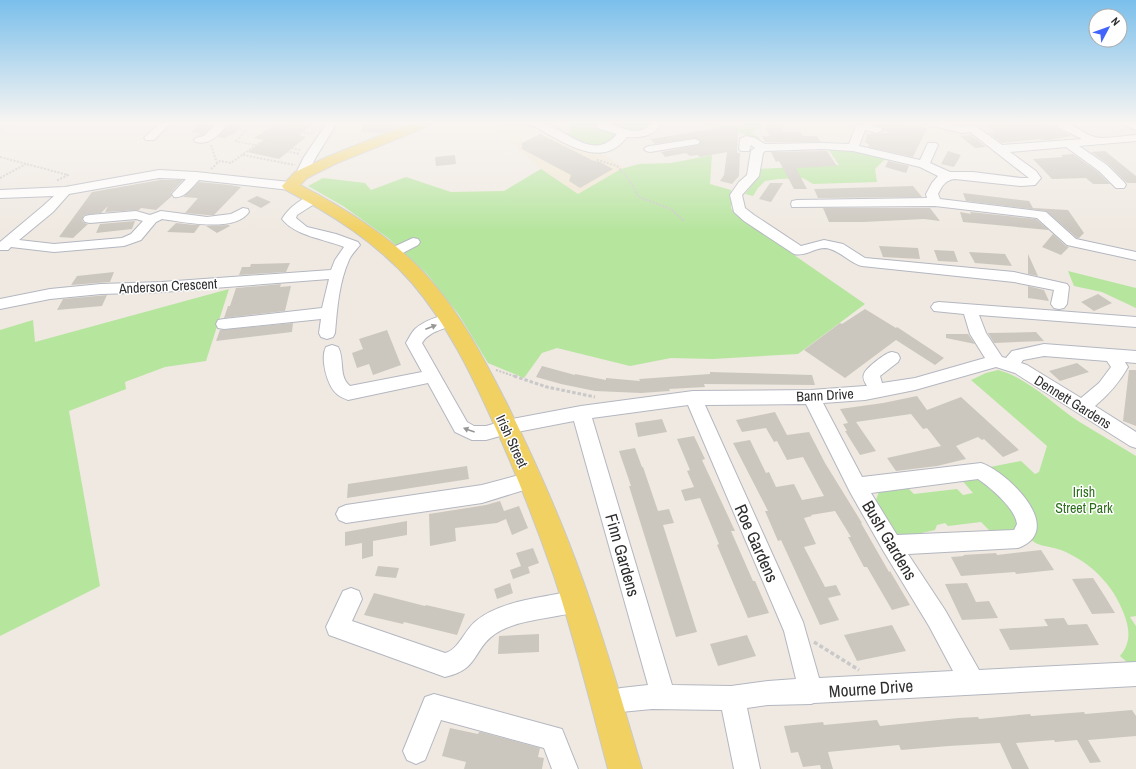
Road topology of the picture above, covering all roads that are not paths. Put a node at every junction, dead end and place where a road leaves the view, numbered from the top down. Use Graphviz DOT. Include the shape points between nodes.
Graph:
graph roads {
  1 [pos="309,159"];
  2 [pos="319,159"];
  3 [pos="336,159"];
  4 [pos="756,159"];
  5 [pos="901,159"];
  6 [pos="926,159"];
  7 [pos="1013,159"];
  8 [pos="1090,159"];
  9 [pos="327,163"];
  10 [pos="924,164"];
  11 [pos="948,176"];
  12 [pos="199,177"];
  13 [pos="1120,185"];
  14 [pos="293,187"];
  15 [pos="65,191"];
  16 [pos="0,194"];
  17 [pos="315,198"];
  18 [pos="935,202"];
  19 [pos="797,204"];
  20 [pos="243,212"];
  21 [pos="292,212"];
  22 [pos="156,217"];
  23 [pos="90,219"];
  24 [pos="413,242"];
  25 [pos="4,246"];
  26 [pos="392,253"];
  27 [pos="1136,256"];
  28 [pos="338,274"];
  29 [pos="0,304"];
  30 [pos="1059,304"];
  31 [pos="939,308"];
  32 [pos="970,310"];
  33 [pos="329,313"];
  34 [pos="449,320"];
  35 [pos="1136,322"];
  36 [pos="224,324"];
  37 [pos="327,333"];
  38 [pos="332,350"];
  39 [pos="1112,355"];
  40 [pos="1136,357"];
  41 [pos="892,358"];
  42 [pos="1002,363"];
  43 [pos="433,376"];
  44 [pos="878,390"];
  45 [pos="811,397"];
  46 [pos="693,398"];
  47 [pos="1082,407"];
  48 [pos="581,413"];
  49 [pos="507,428"];
  50 [pos="1136,441"];
  51 [pos="530,480"];
  52 [pos="857,486"];
  53 [pos="346,514"];
  54 [pos="892,545"];
  55 [pos="351,599"];
  56 [pos="576,601"];
  57 [pos="1136,674"];
  58 [pos="972,682"];
  59 [pos="811,692"];
  60 [pos="664,698"];
  61 [pos="732,698"];
  62 [pos="607,703"];
  63 [pos="416,751"];
  64 [pos="564,769"];
  65 [pos="625,769"];
  66 [pos="747,769"];
  1 -- 14 [label="street"];
  2 -- 9 [label="street"];
  3 -- 9 [label="main road"];
  4 -- 30 [label="street" via="753,176 736,195 740,209 749,218 799,251 824,244 838,247 862,262 1021,278 1062,287"];
  5 -- 10 [label="street"];
  6 -- 10 [label="street"];
  7 -- 11 [label="street" via="1032,174 1035,178 1031,182"];
  8 -- 13 [label="street"];
  9 -- 14 [label="main road"];
  10 -- 11 [label="street"];
  11 -- 18 [label="street" via="938,182 932,194"];
  12 -- 14 [label="street"];
  12 -- 15 [label="street" via="152,175"];
  12 -- 22 [label="street"];
  14 -- 17 [label="main road, Irish Street"];
  14 -- 21 [label="street" via="287,205"];
  15 -- 16 [label="street"];
  15 -- 25 [label="street"];
  17 -- 21 [label="street"];
  17 -- 26 [label="main road, Irish Street" via="350,219"];
  18 -- 19 [label="street"];
  18 -- 27 [label="street" via="1041,215 1072,242"];
  20 -- 22 [label="street" via="234,218 207,221"];
  21 -- 28 [label="street" via="289,219 302,230 353,245 342,259"];
  22 -- 23 [label="street" via="136,215"];
  22 -- 25 [label="street" via="136,237 124,242 54,248"];
  24 -- 26 [label="street"];
  26 -- 34 [label="main road, Irish Street" via="418,278"];
  28 -- 29 [label="street, Anderson Crescent" via="101,289 50,294"];
  28 -- 33 [label="street"];
  31 -- 32 [label="street"];
  32 -- 35 [label="street"];
  32 -- 42 [label="street" via="978,334"];
  33 -- 36 [label="street"];
  33 -- 37 [label="street"];
  43 -- 34 [label="street, Bann Drive, one-way" via="414,343 417,335 425,328"];
  34 -- 49 [label="main road, Irish Street" via="474,360"];
  38 -- 43 [label="street" via="336,381 342,390 348,393"];
  39 -- 40 [label="street, Bann Drive"];
  39 -- 42 [label="street, Bann Drive" via="1044,350 1018,355"];
  39 -- 47 [label="street" via="1120,367 1105,388"];
  41 -- 44 [label="street" via="872,374 872,380"];
  42 -- 44 [label="street, Bann Drive" via="915,384"];
  42 -- 47 [label="street, Dennett Gardens" via="1021,369"];
  49 -- 43 [label="street, Bann Drive, one-way" via="486,433 472,433 462,428"];
  44 -- 45 [label="street, Bann Drive"];
  45 -- 46 [label="street, Bann Drive"];
  45 -- 52 [label="street, Bush Gardens"];
  46 -- 48 [label="street, Bann Drive"];
  46 -- 59 [label="street, Roe Gardens" via="795,630"];
  47 -- 50 [label="street, Dennett Gardens"];
  48 -- 49 [label="street, Bann Drive"];
  48 -- 60 [label="street, Finn Gardens"];
  49 -- 51 [label="main road, Irish Street"];
  51 -- 53 [label="street" via="482,494"];
  51 -- 56 [label="main road, Irish Street"];
  52 -- 54 [label="street, Bush Gardens"];
  52 -- 54 [label="street" via="981,471 993,478 1009,494 1025,515 1027,522 1024,534 1018,539"];
  54 -- 58 [label="street, Bush Gardens" via="938,618"];
  55 -- 56 [label="street" via="337,627 445,665 463,657 484,628 499,618"];
  56 -- 62 [label="main road, Irish Street"];
  57 -- 58 [label="street, Mourne Drive"];
  58 -- 59 [label="street, Mourne Drive"];
  59 -- 61 [label="street, Mourne Drive" via="768,693"];
  60 -- 61 [label="street, Mourne Drive"];
  60 -- 62 [label="street, Mourne Drive" via="618,700"];
  61 -- 66 [label="street"];
  62 -- 65 [label="main road, Irish Street"];
  63 -- 64 [label="street" via="434,706 553,738"];
}
